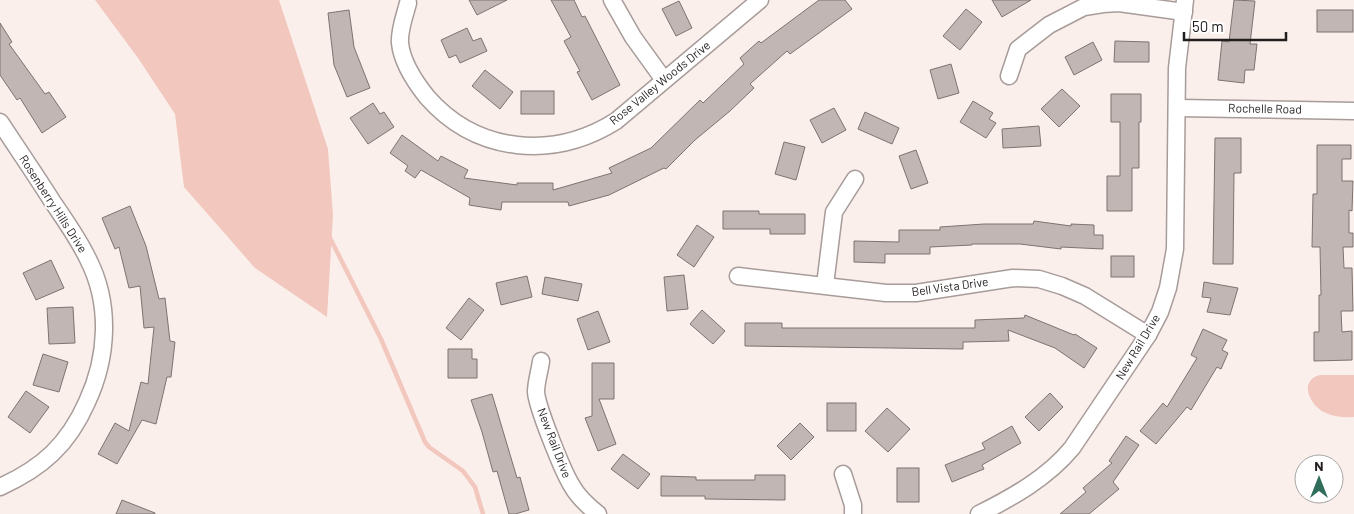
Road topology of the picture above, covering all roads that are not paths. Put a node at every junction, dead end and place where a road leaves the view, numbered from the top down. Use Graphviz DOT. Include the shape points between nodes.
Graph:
graph roads {
  1 [pos="612,0"];
  2 [pos="760,0"];
  3 [pos="408,3"];
  4 [pos="1184,6"];
  5 [pos="1009,76"];
  6 [pos="664,80"];
  7 [pos="1177,108"];
  8 [pos="1354,110"];
  9 [pos="0,122"];
  10 [pos="854,179"];
  11 [pos="738,276"];
  12 [pos="825,285"];
  13 [pos="1148,335"];
  14 [pos="541,361"];
  15 [pos="843,474"];
  16 [pos="0,487"];
  17 [pos="598,514"];
  18 [pos="853,514"];
  19 [pos="979,514"];
  1 -- 6 [label="street" via="633,37"];
  2 -- 6 [label="street, Rose Valley Woods Drive"];
  3 -- 6 [label="street, Rose Valley Woods Drive" via="400,42 412,76 430,100 455,122 497,142 542,146 574,141 616,121"];
  4 -- 5 [label="street" via="1119,3 1084,7 1049,26 1018,49"];
  4 -- 7 [label="street, New Rail Drive" via="1177,68"];
  7 -- 8 [label="street, Rochelle Road"];
  7 -- 13 [label="street, New Rail Drive" via="1175,249 1168,288"];
  9 -- 16 [label="street, Rosenberry Hills Drive" via="89,260 100,291 104,323 100,365 82,412 50,458"];
  10 -- 12 [label="street" via="834,212"];
  11 -- 12 [label="street, Bell Vista Drive"];
  12 -- 13 [label="street, Bell Vista Drive" via="886,293 916,293 1014,278 1040,279 1085,296"];
  13 -- 19 [label="street, New Rail Drive" via="1062,461 1022,490"];
  14 -- 17 [label="street, New Rail Drive" via="536,392 544,420 572,487"];
  15 -- 18 [label="street"];
}
